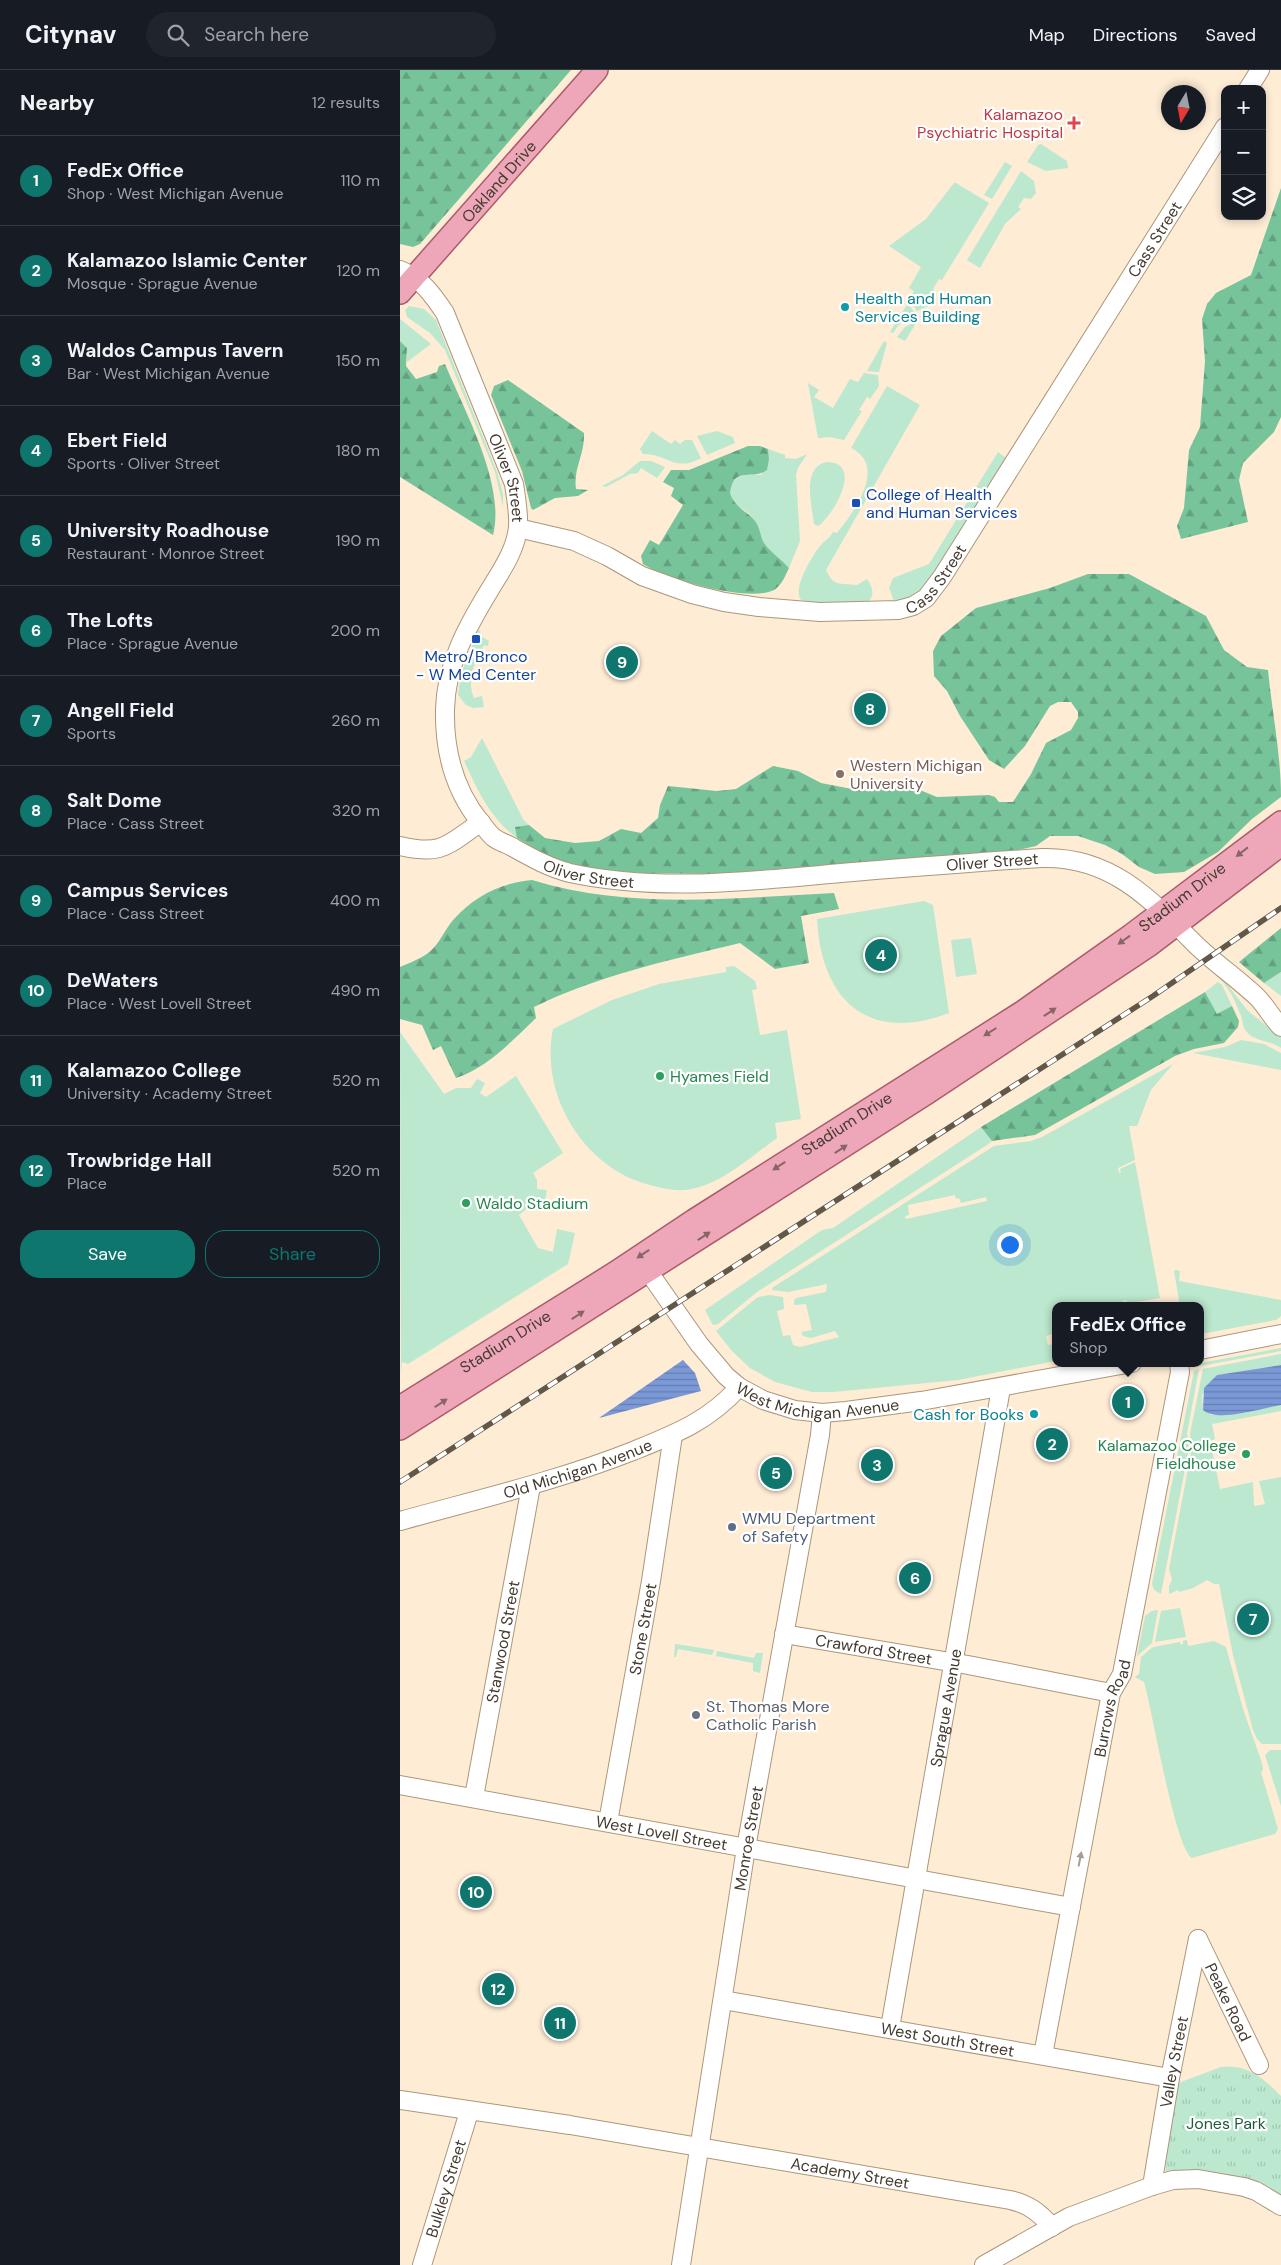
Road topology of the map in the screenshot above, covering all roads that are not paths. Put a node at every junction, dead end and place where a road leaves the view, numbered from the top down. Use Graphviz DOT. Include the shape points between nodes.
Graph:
graph roads {
  1 [pos="597,70"];
  2 [pos="1260,70"];
  3 [pos="1251,85"];
  4 [pos="1223,130"];
  5 [pos="407,273"];
  6 [pos="400,293"];
  7 [pos="518,528"];
  8 [pos="481,822"];
  9 [pos="1281,822"];
  10 [pos="1281,845"];
  11 [pos="400,846"];
  12 [pos="1171,918"];
  13 [pos="1258,998"];
  14 [pos="1281,1006"];
  15 [pos="1281,1027"];
  16 [pos="648,1271"];
  17 [pos="1281,1334"];
  18 [pos="1204,1349"];
  19 [pos="1111,1367"];
  20 [pos="1179,1367"];
  21 [pos="740,1387"];
  22 [pos="1001,1388"];
  23 [pos="400,1407"];
  24 [pos="822,1413"];
  25 [pos="400,1429"];
  26 [pos="673,1435"];
  27 [pos="531,1486"];
  28 [pos="400,1521"];
  29 [pos="784,1634"];
  30 [pos="952,1663"];
  31 [pos="1112,1693"];
  32 [pos="400,1785"];
  33 [pos="474,1798"];
  34 [pos="608,1822"];
  35 [pos="746,1848"];
  36 [pos="915,1879"];
  37 [pos="1071,1907"];
  38 [pos="1198,1940"];
  39 [pos="723,2000"];
  40 [pos="890,2028"];
  41 [pos="1043,2055"];
  42 [pos="1258,2065"];
  43 [pos="1170,2078"];
  44 [pos="400,2100"];
  45 [pos="469,2112"];
  46 [pos="699,2148"];
  47 [pos="1152,2186"];
  48 [pos="1281,2206"];
  49 [pos="1052,2227"];
  50 [pos="422,2265"];
  51 [pos="681,2265"];
  52 [pos="984,2265"];
  1 -- 5 [label="main road, Oakland Drive"];
  2 -- 3 [label="street"];
  4 -- 7 [label="street, Cass Street" via="942,577 919,603 898,610 820,612 724,602 655,581 574,541"];
  5 -- 6 [label="main road, Oakland Drive"];
  5 -- 7 [label="street, Oliver Street" via="435,298 445,313 506,459 514,484"];
  7 -- 8 [label="street, Oliver Street" via="507,560 460,642 446,693 445,734 450,764 459,790"];
  8 -- 11 [label="street" via="443,848 430,851"];
  8 -- 12 [label="street, Oliver Street" via="494,838 549,866 569,873 643,882 758,880 1064,858 1101,867 1116,875"];
  9 -- 12 [label="main road, Stadium Drive, one-way"];
  10 -- 12 [label="main road, Stadium Drive"];
  12 -- 13 [label="street, Oliver Street" via="1193,942"];
  16 -- 12 [label="main road, Stadium Drive, one-way" via="856,1140 1150,946"];
  12 -- 23 [label="main road, Stadium Drive, one-way"];
  13 -- 14 [label="street, Oliver Street"];
  13 -- 15 [label="street, Oliver Street"];
  16 -- 21 [label="street, West Michigan Avenue" via="714,1364"];
  25 -- 16 [label="main road, Stadium Drive, one-way"];
  17 -- 18 [label="street"];
  19 -- 22 [label="street, West Michigan Avenue"];
  20 -- 31 [label="street, Burrows Road" via="1122,1674"];
  21 -- 24 [label="street, West Michigan Avenue" via="777,1405"];
  21 -- 26 [label="street, Old Michigan Avenue" via="712,1413"];
  22 -- 24 [label="street, West Michigan Avenue"];
  22 -- 30 [label="street, Sprague Avenue"];
  24 -- 29 [label="street, Monroe Street"];
  26 -- 27 [label="street, Old Michigan Avenue" via="589,1468"];
  26 -- 34 [label="street, Stone Street"];
  27 -- 28 [label="street, Old Michigan Avenue"];
  27 -- 33 [label="street, Stanwood Street"];
  29 -- 30 [label="street, Crawford Street"];
  29 -- 35 [label="street, Monroe Street"];
  30 -- 31 [label="street, Crawford Street"];
  30 -- 36 [label="street, Sprague Avenue"];
  37 -- 31 [label="street, Burrows Road, one-way"];
  32 -- 33 [label="street, West Lovell Street"];
  33 -- 34 [label="street, West Lovell Street"];
  34 -- 35 [label="street, West Lovell Street"];
  35 -- 36 [label="street, West Lovell Street"];
  35 -- 39 [label="street, Monroe Street"];
  36 -- 37 [label="street, West Lovell Street"];
  36 -- 40 [label="street, Sprague Avenue"];
  37 -- 41 [label="street, Burrows Road"];
  38 -- 42 [label="street, Peake Road"];
  38 -- 43 [label="street, Valley Street"];
  39 -- 40 [label="street, West South Street"];
  39 -- 46 [label="street, Monroe Street"];
  40 -- 41 [label="street, West South Street"];
  41 -- 43 [label="street, West South Street"];
  43 -- 47 [label="street, Valley Street"];
  44 -- 45 [label="street, Academy Street"];
  45 -- 46 [label="street, Academy Street" via="570,2125"];
  45 -- 50 [label="street, Bulkley Street"];
  46 -- 49 [label="street, Academy Street" via="1010,2200 1033,2208"];
  46 -- 51 [label="street, Monroe Street"];
  47 -- 48 [label="street" via="1187,2179 1216,2182 1256,2191"];
  47 -- 49 [label="street" via="1090,2208"];
  49 -- 52 [label="street"];
}
